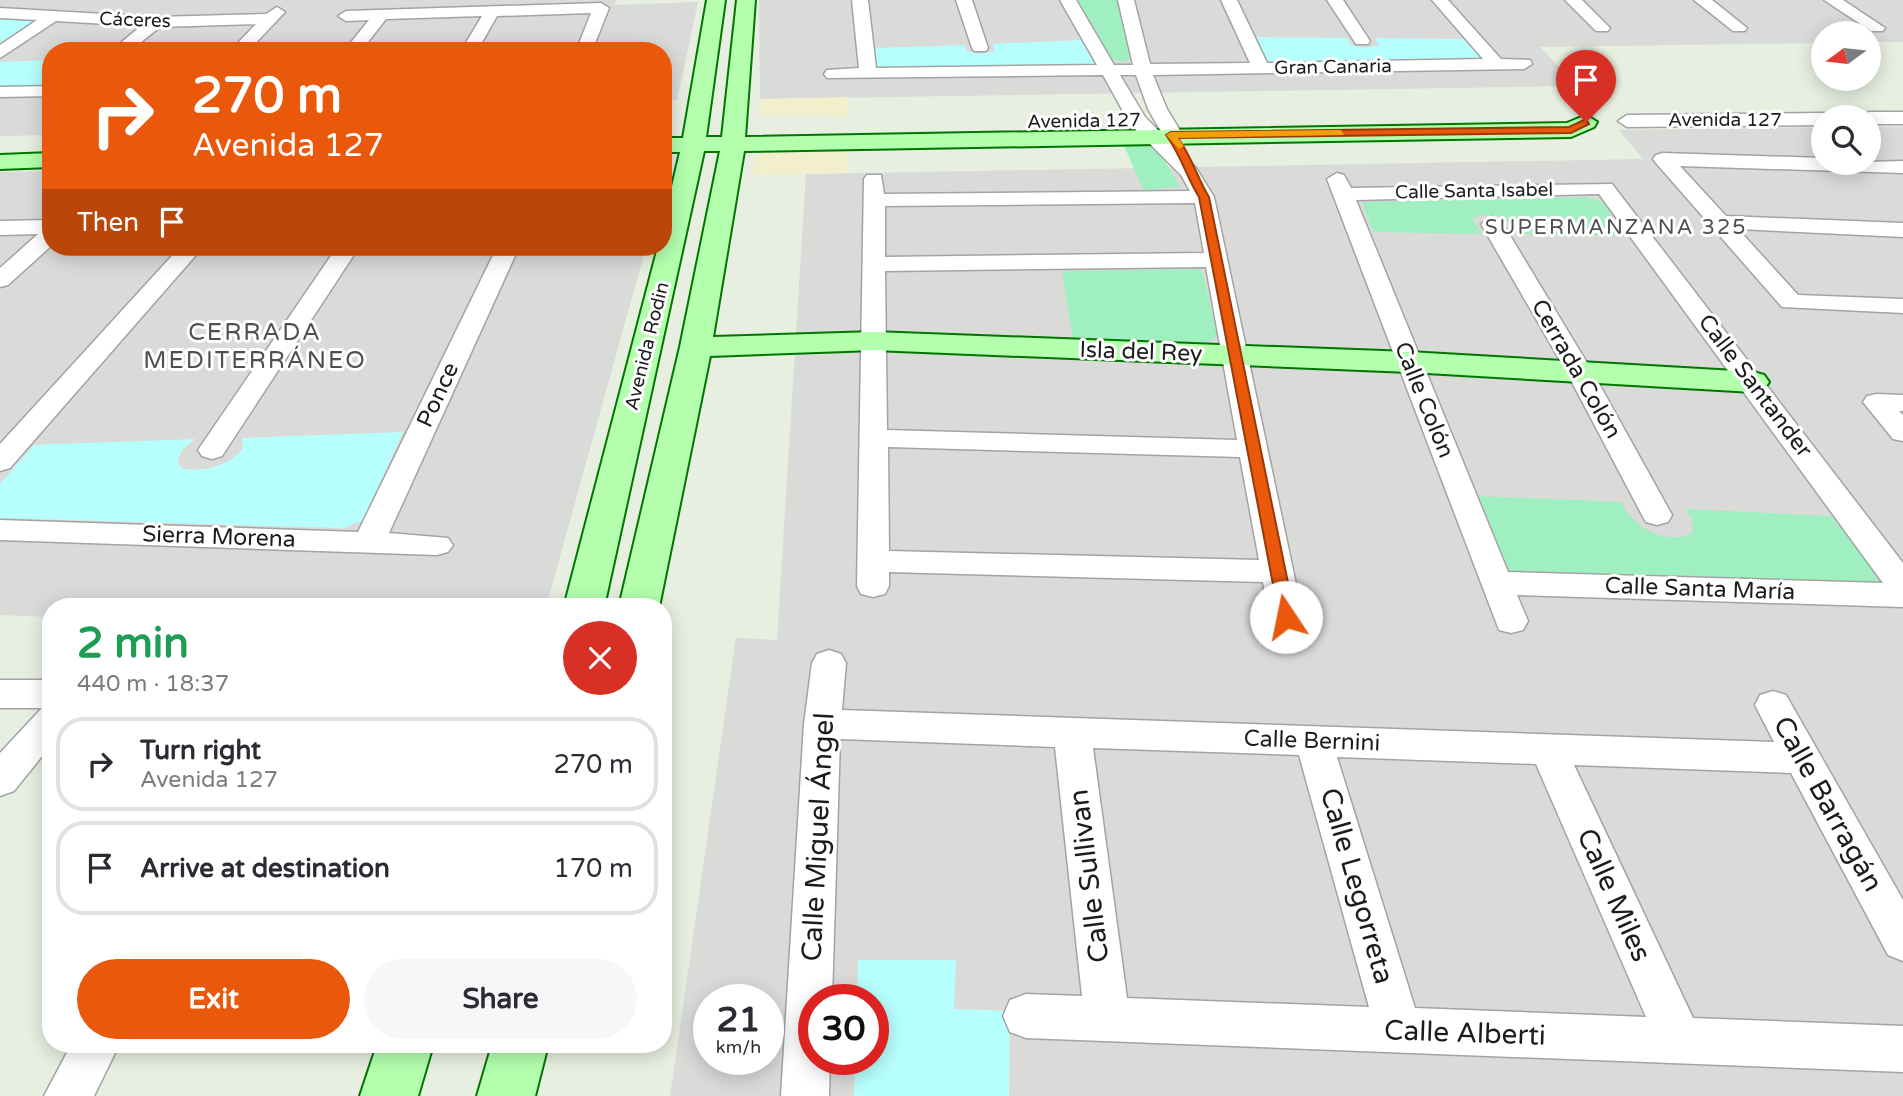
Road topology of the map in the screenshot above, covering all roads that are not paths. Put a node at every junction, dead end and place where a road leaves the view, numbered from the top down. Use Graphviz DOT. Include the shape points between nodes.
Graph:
graph roads {
  1 [pos="33,0"];
  2 [pos="716,0"];
  3 [pos="746,0"];
  4 [pos="860,0"];
  5 [pos="964,0"];
  6 [pos="1068,0"];
  7 [pos="1126,0"];
  8 [pos="1229,0"];
  9 [pos="1335,0"];
  10 [pos="1440,0"];
  11 [pos="1573,0"];
  12 [pos="1702,0"];
  13 [pos="1832,0"];
  14 [pos="448,7"];
  15 [pos="492,12"];
  16 [pos="0,13"];
  17 [pos="381,15"];
  18 [pos="53,16"];
  19 [pos="346,16"];
  20 [pos="1866,21"];
  21 [pos="156,22"];
  22 [pos="1602,28"];
  23 [pos="1739,28"];
  24 [pos="1362,41"];
  25 [pos="130,42"];
  26 [pos="247,42"];
  27 [pos="359,42"];
  28 [pos="474,42"];
  29 [pos="588,42"];
  30 [pos="980,48"];
  31 [pos="2,51"];
  32 [pos="1524,64"];
  33 [pos="1105,65"];
  34 [pos="1497,65"];
  35 [pos="1261,68"];
  36 [pos="1143,70"];
  37 [pos="833,74"];
  38 [pos="868,74"];
  39 [pos="42,91"];
  40 [pos="0,92"];
  41 [pos="1881,118"];
  42 [pos="1903,118"];
  43 [pos="1811,119"];
  44 [pos="1627,121"];
  45 [pos="1155,128"];
  46 [pos="672,130"];
  47 [pos="696,135"];
  48 [pos="733,135"];
  49 [pos="672,142"];
  50 [pos="42,143"];
  51 [pos="0,144"];
  52 [pos="42,160"];
  53 [pos="0,162"];
  54 [pos="1903,167"];
  55 [pos="1340,186"];
  56 [pos="1605,188"];
  57 [pos="1204,197"];
  58 [pos="1719,222"];
  59 [pos="1492,224"];
  60 [pos="42,227"];
  61 [pos="0,228"];
  62 [pos="1903,230"];
  63 [pos="672,236"];
  64 [pos="42,242"];
  65 [pos="184,256"];
  66 [pos="342,256"];
  67 [pos="504,256"];
  68 [pos="667,256"];
  69 [pos="1216,260"];
  70 [pos="874,264"];
  71 [pos="0,280"];
  72 [pos="1903,306"];
  73 [pos="874,341"];
  74 [pos="696,347"];
  75 [pos="1235,356"];
  76 [pos="1409,362"];
  77 [pos="1579,371"];
  78 [pos="1753,382"];
  79 [pos="1903,403"];
  80 [pos="1903,433"];
  81 [pos="874,438"];
  82 [pos="1253,449"];
  83 [pos="212,450"];
  84 [pos="0,462"];
  85 [pos="660,512"];
  86 [pos="606,514"];
  87 [pos="1657,515"];
  88 [pos="0,530"];
  89 [pos="369,542"];
  90 [pos="437,545"];
  91 [pos="1277,571"];
  92 [pos="1496,583"];
  93 [pos="1903,586"];
  94 [pos="1903,595"];
  95 [pos="586,598"];
  96 [pos="641,598"];
  97 [pos="1286,617"];
  98 [pos="1511,621"];
  99 [pos="829,663"];
  100 [pos="0,694"];
  101 [pos="42,694"];
  102 [pos="1773,705"];
  103 [pos="822,724"];
  104 [pos="42,730"];
  105 [pos="1072,732"];
  106 [pos="1314,741"];
  107 [pos="1548,749"];
  108 [pos="1802,758"];
  109 [pos="0,780"];
  110 [pos="1903,941"];
  111 [pos="1026,1016"];
  112 [pos="1107,1019"];
  113 [pos="1399,1030"];
  114 [pos="1680,1041"];
  115 [pos="1903,1049"];
  116 [pos="92,1053"];
  117 [pos="402,1053"];
  118 [pos="518,1053"];
  119 [pos="68,1096"];
  120 [pos="388,1096"];
  121 [pos="506,1096"];
  122 [pos="805,1096"];
  1 -- 16 [label="street"];
  2 -- 47 [label="main road, Avenida Rodin"];
  3 -- 48 [label="main road, Avenida Rodin"];
  4 -- 38 [label="street"];
  5 -- 30 [label="street"];
  6 -- 33 [label="street"];
  7 -- 36 [label="street"];
  8 -- 35 [label="street"];
  9 -- 24 [label="street"];
  10 -- 34 [label="street"];
  11 -- 22 [label="street"];
  12 -- 23 [label="street"];
  13 -- 20 [label="street"];
  14 -- 15 [label="street"];
  14 -- 17 [label="street"];
  15 -- 28 [label="street"];
  15 -- 29 [label="street" via="601,8"];
  16 -- 18 [label="street, Cáceres"];
  17 -- 19 [label="street"];
  17 -- 27 [label="street"];
  18 -- 21 [label="street, Cáceres"];
  18 -- 31 [label="street"];
  21 -- 25 [label="street"];
  21 -- 26 [label="street, Cáceres" via="276,14"];
  32 -- 34 [label="street, Gran Canaria"];
  33 -- 36 [label="street, Gran Canaria"];
  33 -- 38 [label="street"];
  33 -- 45 [label="street"];
  34 -- 35 [label="street, Gran Canaria"];
  35 -- 36 [label="street, Gran Canaria"];
  36 -- 45 [label="street"];
  37 -- 38 [label="street"];
  39 -- 40 [label="street"];
  41 -- 42 [label="street"];
  43 -- 44 [label="street, Avenida 127"];
  45 -- 45 [label="main road, Avenida 127" via="1571,130 1586,122 1554,114"];
  45 -- 48 [label="main road, Avenida 127"];
  45 -- 57 [label="street"];
  46 -- 47 [label="main road, Avenida 127"];
  47 -- 48 [label="main road, Avenida 127"];
  47 -- 49 [label="main road, Avenida 127"];
  47 -- 63 [label="main road, Avenida Rodin"];
  48 -- 74 [label="main road, Avenida Rodin"];
  50 -- 51 [label="main road"];
  52 -- 53 [label="main road"];
  54 -- 58 [label="street" via="1662,159"];
  55 -- 56 [label="street, Calle Santa Isabel"];
  55 -- 76 [label="street, Calle Colón"];
  56 -- 78 [label="street, Calle Santander"];
  57 -- 69 [label="street"];
  57 -- 70 [label="street" via="874,190"];
  58 -- 62 [label="street"];
  58 -- 72 [label="street" via="1791,302"];
  59 -- 77 [label="street, Cerrada Colón"];
  60 -- 61 [label="street"];
  64 -- 71 [label="street"];
  65 -- 84 [label="street"];
  66 -- 83 [label="street"];
  67 -- 89 [label="street, Ponce"];
  68 -- 86 [label="main road, Avenida Rodin"];
  69 -- 70 [label="street"];
  69 -- 75 [label="street"];
  70 -- 73 [label="street"];
  73 -- 74 [label="main road, Isla del Rey"];
  73 -- 75 [label="main road, Isla del Rey"];
  73 -- 81 [label="street"];
  74 -- 85 [label="main road, Avenida Rodin"];
  75 -- 76 [label="main road, Isla del Rey"];
  75 -- 82 [label="street"];
  76 -- 77 [label="main road, Isla del Rey"];
  76 -- 92 [label="street, Calle Colón"];
  77 -- 78 [label="main road, Isla del Rey"];
  77 -- 87 [label="street, Cerrada Colón"];
  78 -- 93 [label="street, Calle Santander"];
  79 -- 80 [label="street" via="1877,402"];
  81 -- 82 [label="street"];
  81 -- 91 [label="street" via="873,574"];
  82 -- 91 [label="street"];
  85 -- 86 [label="main road"];
  85 -- 96 [label="main road, Avenida Rodin"];
  86 -- 95 [label="main road, Avenida Rodin"];
  88 -- 89 [label="street, Sierra Morena"];
  89 -- 90 [label="street, Sierra Morena"];
  91 -- 97 [label="street"];
  92 -- 94 [label="street, Calle Santa María"];
  92 -- 98 [label="street, Calle Colón"];
  99 -- 103 [label="street, Calle Miguel Ángel"];
  100 -- 101 [label="street"];
  102 -- 108 [label="street, Calle Barragán"];
  103 -- 105 [label="street, Calle Bernini"];
  103 -- 122 [label="street, Calle Miguel Ángel"];
  104 -- 109 [label="street"];
  105 -- 106 [label="street, Calle Bernini"];
  105 -- 112 [label="street, Calle Sullivan"];
  106 -- 107 [label="street, Calle Bernini"];
  106 -- 113 [label="street, Calle Legorreta"];
  107 -- 108 [label="street, Calle Bernini"];
  107 -- 114 [label="street, Calle Miles"];
  108 -- 110 [label="street, Calle Barragán"];
  111 -- 112 [label="street, Calle Alberti"];
  112 -- 113 [label="street, Calle Alberti"];
  113 -- 114 [label="street, Calle Alberti"];
  114 -- 115 [label="street, Calle Alberti"];
  116 -- 119 [label="street"];
  117 -- 120 [label="main road"];
  118 -- 121 [label="main road"];
}
